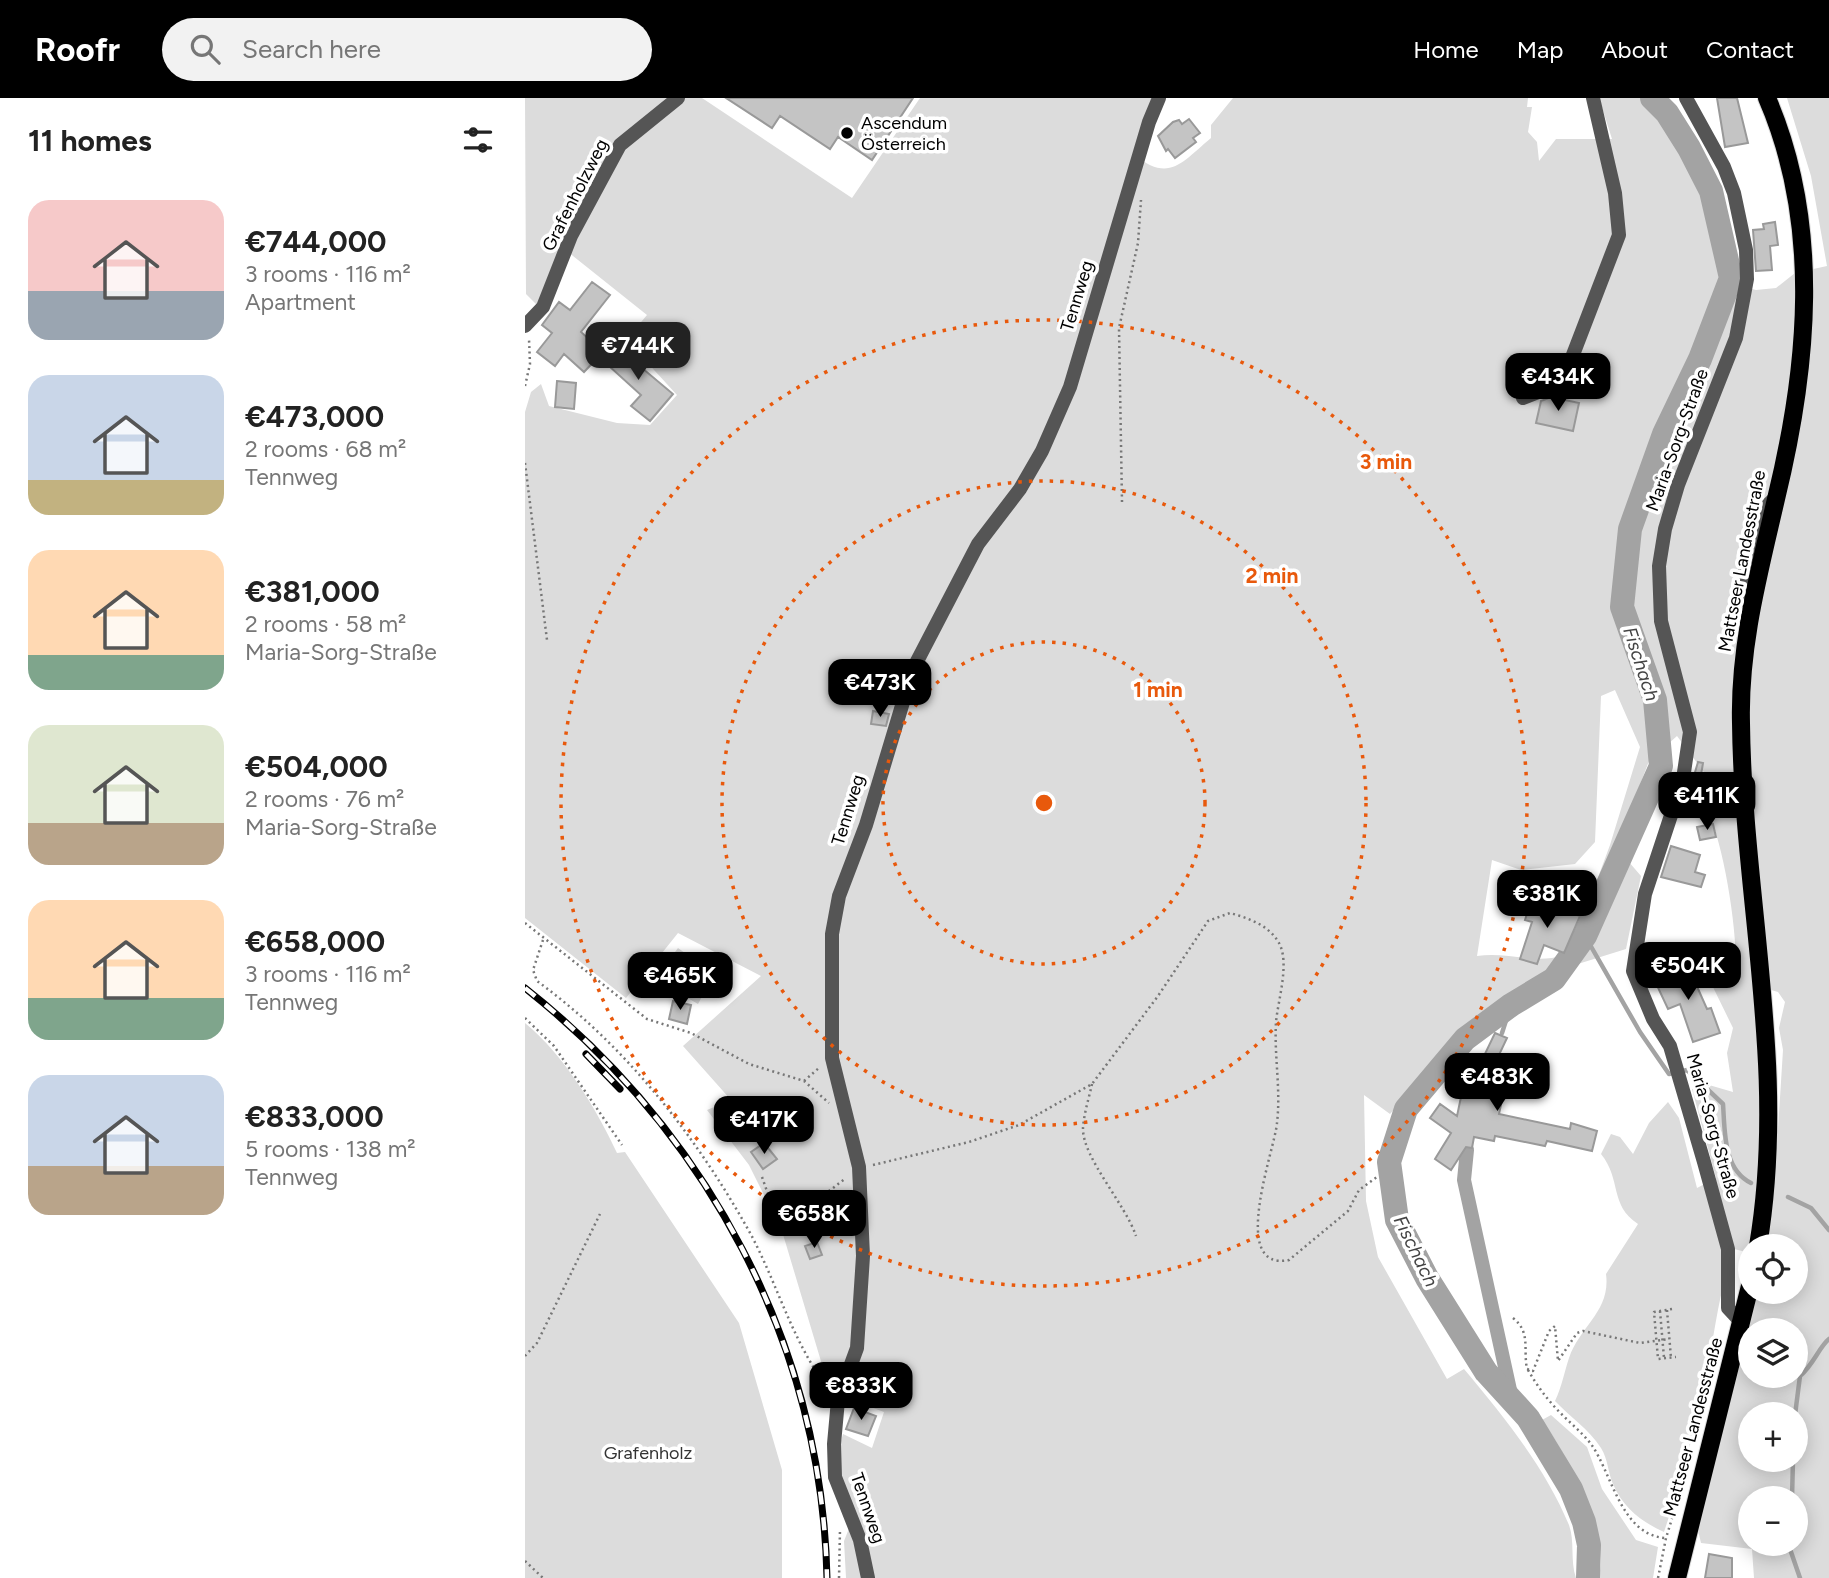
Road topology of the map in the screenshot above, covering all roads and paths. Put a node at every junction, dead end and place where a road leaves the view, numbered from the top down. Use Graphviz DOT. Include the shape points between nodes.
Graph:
graph roads {
  1 [pos="678,98"];
  2 [pos="1159,98"];
  3 [pos="1593,98"];
  4 [pos="1686,98"];
  5 [pos="1767,98"];
  6 [pos="1141,191"];
  7 [pos="525,326"];
  8 [pos="525,386"];
  9 [pos="1523,398"];
  10 [pos="525,463"];
  11 [pos="1122,502"];
  12 [pos="547,640"];
  13 [pos="525,923"];
  14 [pos="543,940"];
  15 [pos="525,1018"];
  16 [pos="832,1058"];
  17 [pos="804,1081"];
  18 [pos="1092,1084"];
  19 [pos="831,1105"];
  20 [pos="622,1146"];
  21 [pos="859,1167"];
  22 [pos="762,1177"];
  23 [pos="1377,1177"];
  24 [pos="600,1214"];
  25 [pos="1760,1234"];
  26 [pos="1136,1236"];
  27 [pos="1660,1311"];
  28 [pos="1513,1318"];
  29 [pos="1738,1319"];
  30 [pos="1669,1339"];
  31 [pos="1738,1339"];
  32 [pos="1663,1340"];
  33 [pos="1656,1341"];
  34 [pos="525,1356"];
  35 [pos="1676,1357"];
  36 [pos="1671,1358"];
  37 [pos="1664,1359"];
  38 [pos="1527,1369"];
  39 [pos="838,1400"];
  40 [pos="846,1510"];
  41 [pos="1666,1538"];
  42 [pos="525,1561"];
  43 [pos="543,1578"];
  44 [pos="839,1578"];
  45 [pos="868,1578"];
  46 [pos="1677,1578"];
  1 -- 7 [label="street, Grafenholzweg" via="620,145 571,236 543,307"];
  2 -- 16 [label="street, Tennweg" via="1143,138 1070,387 1042,451 978,544 913,669 866,825 839,896 832,933"];
  3 -- 9 [label="street" via="1615,193 1619,235 1571,360 1551,387"];
  4 -- 29 [label="street, Maria-Sorg-Straße" via="1734,193 1747,279 1736,338 1678,485 1659,566 1661,621 1690,732 1683,779 1645,894 1633,971 1681,1081 1728,1249 1728,1308"];
  5 -- 25 [label="main road, Mattseer Landesstraße" via="1786,150 1805,265 1796,397 1743,658 1741,722 1771,1108"];
  6 -- 11 [label="path" via="1138,243 1119,328"];
  7 -- 8 [label="path" via="531,347"];
  10 -- 12 [label="path"];
  13 -- 14 [label="path"];
  14 -- 17 [label="path" via="647,1019 691,1033 749,1064"];
  14 -- 39 [label="path" via="533,970 537,981 589,1023 640,1076 702,1156 749,1231 810,1365"];
  15 -- 20 [label="path" via="554,1046"];
  16 -- 17 [label="path"];
  16 -- 21 [label="street, Tennweg"];
  17 -- 19 [label="path"];
  18 -- 21 [label="path" via="1019,1125 969,1142"];
  18 -- 23 [label="path" via="1208,921 1230,913 1266,928 1280,944 1283,983 1276,1023 1280,1085 1277,1124 1260,1194 1261,1247 1269,1258 1289,1260 1348,1211 1359,1190"];
  18 -- 26 [label="path" via="1085,1140"];
  21 -- 22 [label="path" via="814,1202 793,1212 780,1212 768,1197"];
  21 -- 39 [label="street, Tennweg" via="863,1256 857,1348"];
  24 -- 34 [label="path" via="537,1343"];
  27 -- 30 [label="path" via="1669,1310"];
  27 -- 32 [label="path"];
  27 -- 33 [label="path" via="1654,1312"];
  28 -- 38 [label="path" via="1526,1336"];
  30 -- 32 [label="path"];
  30 -- 36 [label="path"];
  31 -- 46 [label="main road, Mattseer Landesstraße"];
  32 -- 33 [label="path"];
  32 -- 37 [label="path"];
  33 -- 37 [label="path" via="1658,1359"];
  33 -- 38 [label="path" via="1640,1343 1583,1331 1558,1361 1555,1326 1549,1331 1539,1364 1534,1371"];
  35 -- 36 [label="path"];
  36 -- 37 [label="path"];
  38 -- 41 [label="path" via="1552,1405 1598,1454 1626,1510 1643,1530"];
  39 -- 40 [label="street, Tennweg" via="835,1477"];
  40 -- 44 [label="path" via="838,1538"];
  40 -- 45 [label="street, Tennweg" via="860,1539"];
  42 -- 43 [label="path"];
}
